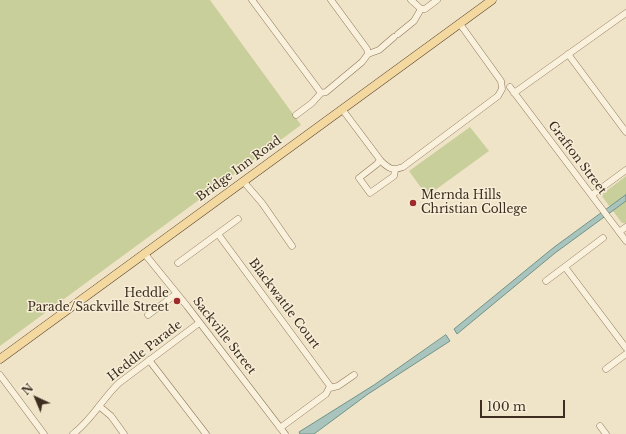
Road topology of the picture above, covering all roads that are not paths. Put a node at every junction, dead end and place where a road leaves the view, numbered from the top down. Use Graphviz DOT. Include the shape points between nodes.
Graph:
graph roads {
  1 [pos="252,0"];
  2 [pos="331,0"];
  3 [pos="411,0"];
  4 [pos="437,0"];
  5 [pos="492,0"];
  6 [pos="421,9"];
  7 [pos="626,13"];
  8 [pos="460,24"];
  9 [pos="368,54"];
  10 [pos="568,54"];
  11 [pos="321,93"];
  12 [pos="342,109"];
  13 [pos="296,115"];
  14 [pos="626,132"];
  15 [pos="369,133"];
  16 [pos="363,137"];
  17 [pos="380,160"];
  18 [pos="395,170"];
  19 [pos="626,170"];
  20 [pos="243,181"];
  21 [pos="592,195"];
  22 [pos="238,219"];
  23 [pos="626,227"];
  24 [pos="619,232"];
  25 [pos="218,234"];
  26 [pos="603,238"];
  27 [pos="626,241"];
  28 [pos="292,246"];
  29 [pos="144,253"];
  30 [pos="178,263"];
  31 [pos="565,266"];
  32 [pos="546,281"];
  33 [pos="176,294"];
  34 [pos="148,315"];
  35 [pos="199,323"];
  36 [pos="626,348"];
  37 [pos="626,354"];
  38 [pos="0,359"];
  39 [pos="150,360"];
  40 [pos="606,369"];
  41 [pos="354,375"];
  42 [pos="0,376"];
  43 [pos="330,388"];
  44 [pos="99,406"];
  45 [pos="600,426"];
  46 [pos="280,428"];
  47 [pos="44,434"];
  48 [pos="73,434"];
  49 [pos="124,434"];
  50 [pos="206,434"];
  51 [pos="285,434"];
  52 [pos="606,434"];
  1 -- 11 [label="street"];
  2 -- 9 [label="street"];
  3 -- 6 [label="street"];
  4 -- 6 [label="street"];
  5 -- 8 [label="main road, Bridge Inn Road"];
  6 -- 9 [label="street" via="414,21 379,50"];
  7 -- 10 [label="street"];
  8 -- 12 [label="main road, Bridge Inn Road"];
  8 -- 18 [label="street" via="501,81 502,89 498,96 403,167"];
  9 -- 11 [label="street" via="362,62 327,91"];
  10 -- 14 [label="street"];
  10 -- 21 [label="street, Grafton Street" via="512,90"];
  11 -- 13 [label="street"];
  12 -- 16 [label="street"];
  12 -- 20 [label="main road, Bridge Inn Road"];
  15 -- 16 [label="street"];
  16 -- 17 [label="street"];
  17 -- 18 [label="street" via="387,168"];
  17 -- 18 [label="street" via="359,178 370,193 394,176"];
  19 -- 21 [label="street"];
  20 -- 28 [label="street"];
  20 -- 29 [label="main road, Bridge Inn Road"];
  21 -- 24 [label="street, Grafton Street"];
  22 -- 25 [label="street"];
  23 -- 24 [label="street"];
  24 -- 27 [label="street, Grafton Street"];
  25 -- 30 [label="street"];
  25 -- 43 [label="street, Blackwattle Court" via="330,384"];
  26 -- 31 [label="street"];
  29 -- 33 [label="street, Sackville Street"];
  29 -- 38 [label="main road, Bridge Inn Road"];
  31 -- 32 [label="street"];
  31 -- 36 [label="street"];
  33 -- 34 [label="street"];
  33 -- 35 [label="street, Sackville Street"];
  35 -- 39 [label="street, Heddle Parade"];
  35 -- 46 [label="street, Sackville Street"];
  37 -- 40 [label="street"];
  39 -- 44 [label="street, Heddle Parade" via="119,383"];
  39 -- 50 [label="street"];
  41 -- 43 [label="street" via="338,386"];
  42 -- 47 [label="street"];
  43 -- 46 [label="street" via="326,394"];
  44 -- 48 [label="street, Heddle Parade"];
  44 -- 49 [label="street" via="108,413"];
  45 -- 52 [label="street"];
  46 -- 51 [label="street, Sackville Street"];
}
